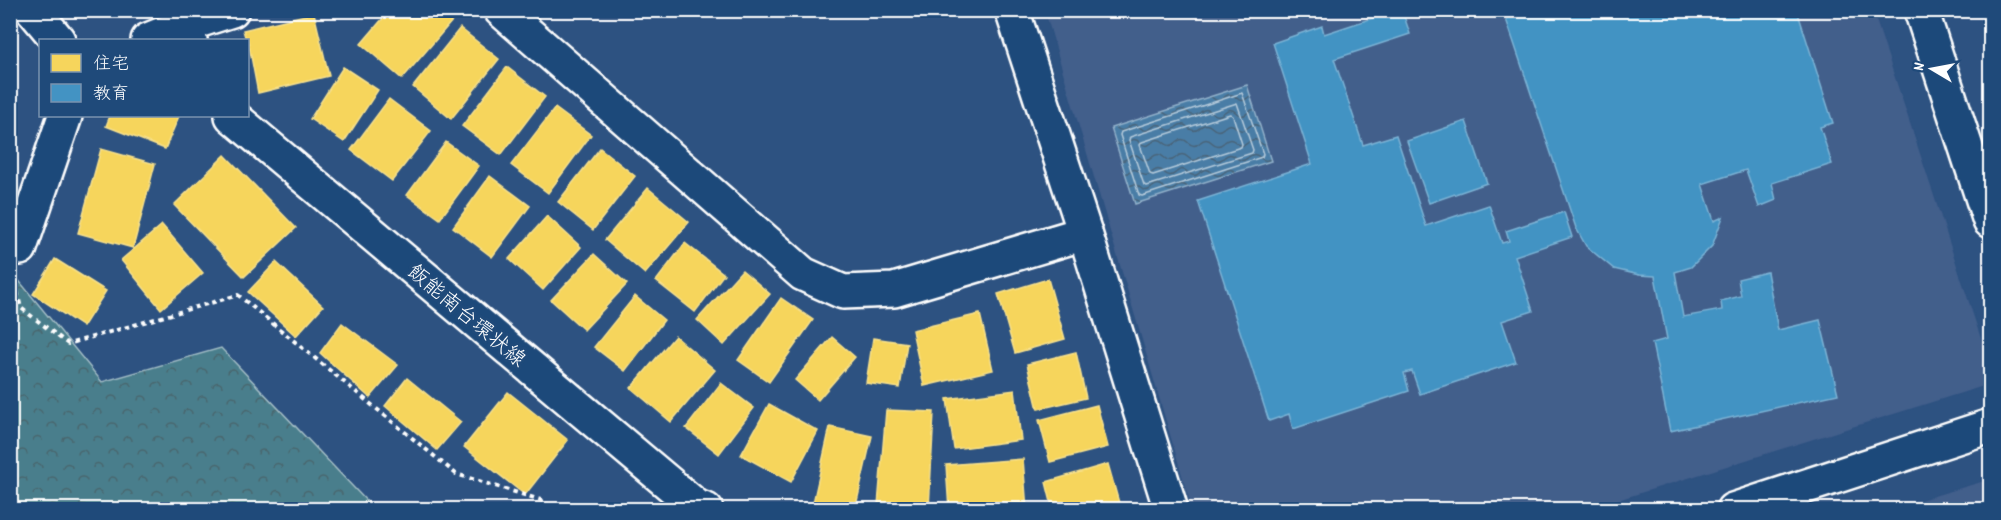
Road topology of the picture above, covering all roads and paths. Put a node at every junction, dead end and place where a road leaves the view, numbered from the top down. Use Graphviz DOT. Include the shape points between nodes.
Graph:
graph roads {
  1 [pos="33,10"];
  2 [pos="232,10"];
  3 [pos="501,10"];
  4 [pos="1012,10"];
  5 [pos="1921,10"];
  6 [pos="183,26"];
  7 [pos="57,39"];
  8 [pos="150,39"];
  9 [pos="65,117"];
  10 [pos="233,117"];
  11 [pos="1990,221"];
  12 [pos="1085,233"];
  13 [pos="20,248"];
  14 [pos="1990,426"];
  15 [pos="552,510"];
  16 [pos="706,510"];
  17 [pos="1171,510"];
  18 [pos="1733,510"];
  1 -- 7 [label="street"];
  2 -- 6 [label="street"];
  3 -- 12 [label="street" via="803,274 843,292 894,290"];
  4 -- 12 [label="street"];
  5 -- 11 [label="street"];
  6 -- 8 [label="street"];
  9 -- 13 [label="street"];
  10 -- 16 [label="street, 飯能南台環状線" via="609,434 697,507"];
  12 -- 17 [label="street"];
  13 -- 15 [label="path" via="12,272 21,308 68,344 238,295 456,474 544,501"];
  14 -- 18 [label="street"];
}
